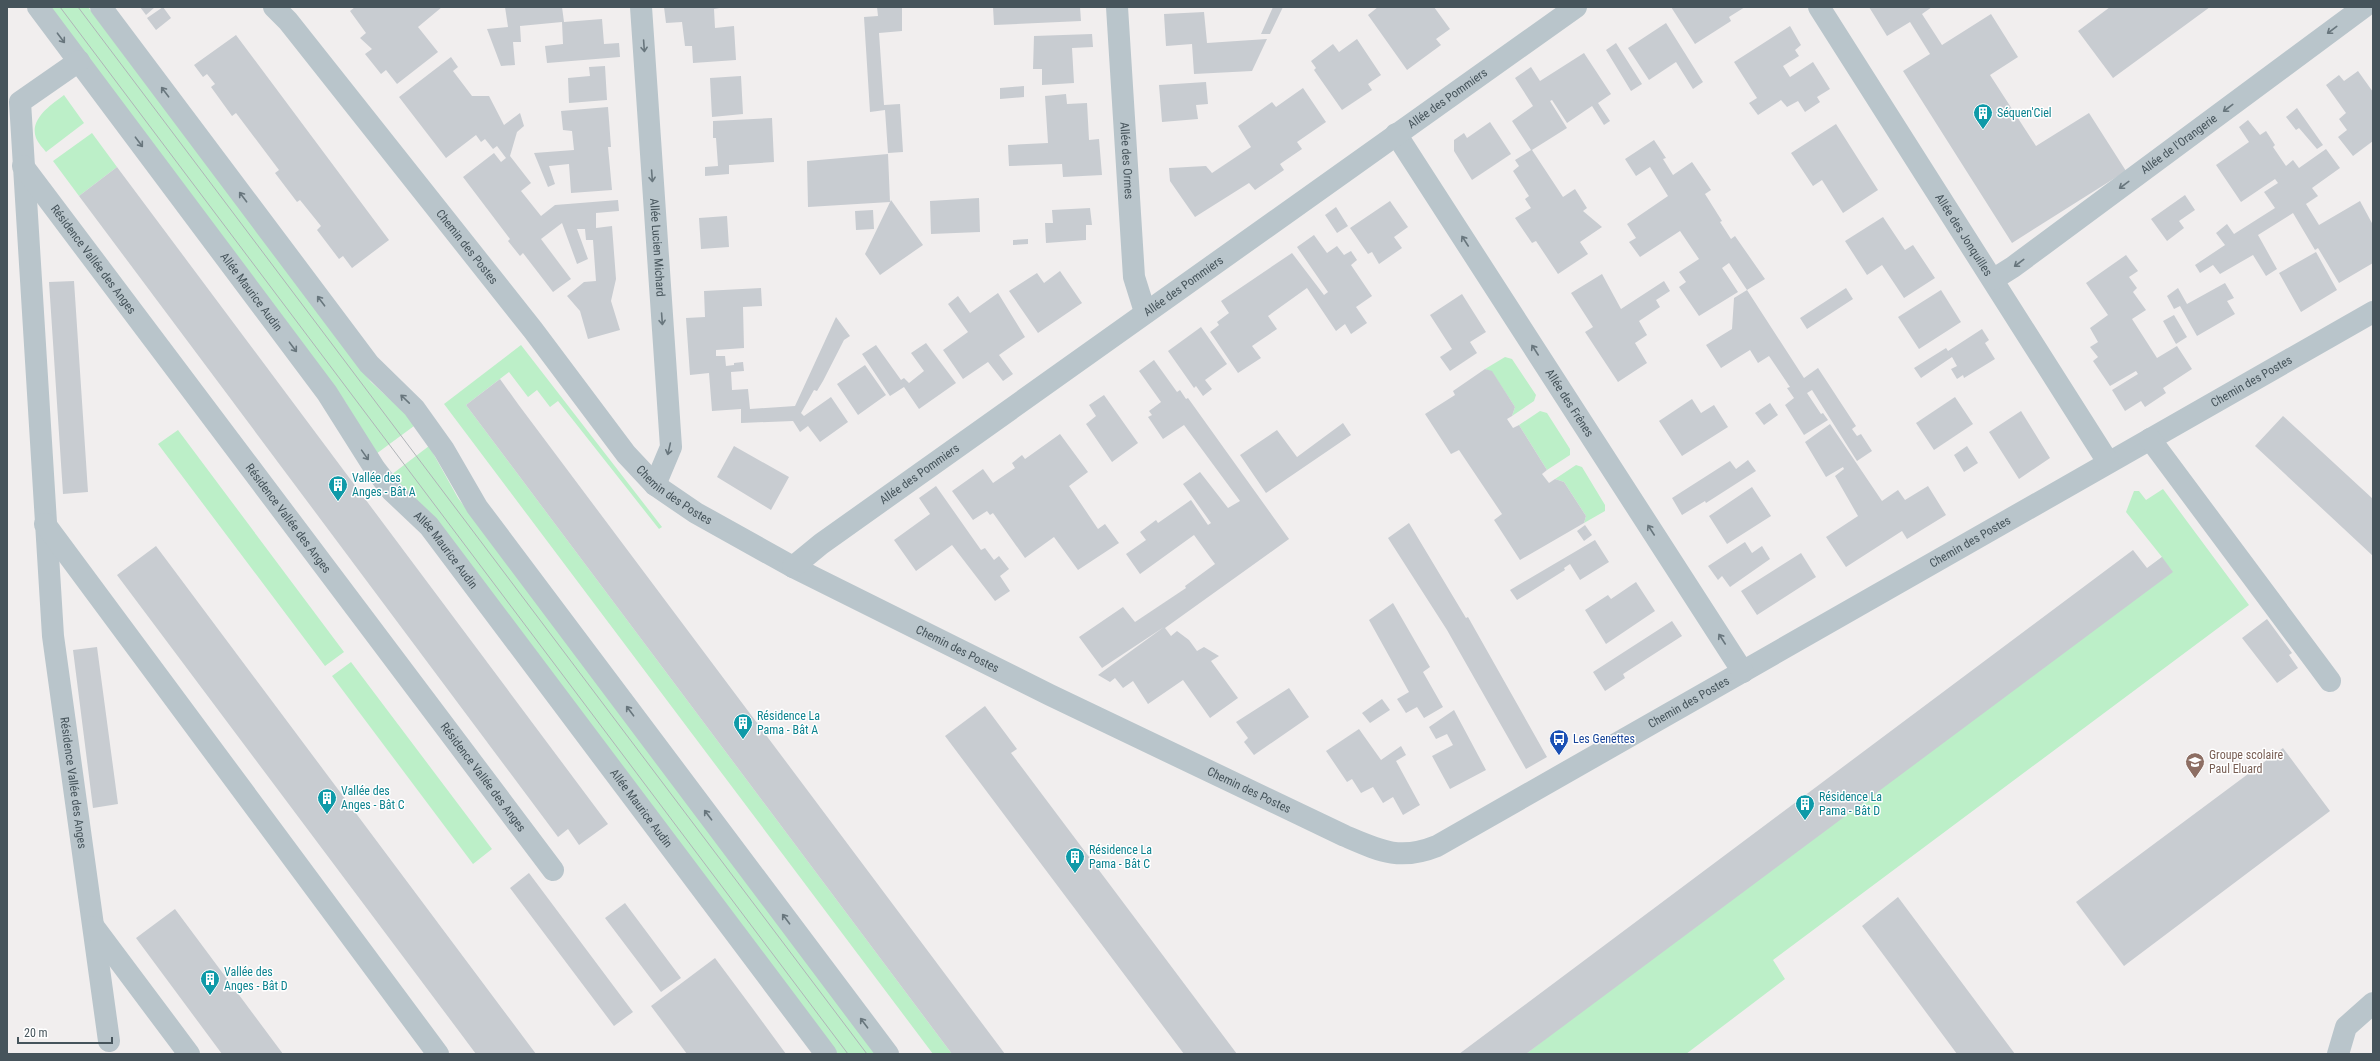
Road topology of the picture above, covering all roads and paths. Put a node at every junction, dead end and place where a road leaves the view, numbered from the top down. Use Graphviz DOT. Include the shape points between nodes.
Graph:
graph roads {
  1 [pos="38,7"];
  2 [pos="101,7"];
  3 [pos="274,7"];
  4 [pos="641,7"];
  5 [pos="1117,7"];
  6 [pos="1576,7"];
  7 [pos="1819,7"];
  8 [pos="2364,7"];
  9 [pos="79,61"];
  10 [pos="1396,134"];
  11 [pos="23,166"];
  12 [pos="1994,279"];
  13 [pos="1145,312"];
  14 [pos="2373,312"];
  15 [pos="2150,439"];
  16 [pos="2108,462"];
  17 [pos="655,485"];
  18 [pos="46,524"];
  19 [pos="794,567"];
  20 [pos="1743,672"];
  21 [pos="2330,681"];
  22 [pos="553,870"];
  23 [pos="93,926"];
  24 [pos="2373,1003"];
  25 [pos="109,1041"];
  26 [pos="188,1054"];
  27 [pos="438,1054"];
  28 [pos="826,1054"];
  29 [pos="888,1054"];
  30 [pos="2338,1054"];
  1 -- 9 [label="street, Allée Maurice Audin, one-way"];
  29 -- 2 [label="street, one-way" via="477,507 444,450 414,408 369,364"];
  3 -- 17 [label="street, Chemin des Postes" via="288,21 533,330 626,454"];
  4 -- 17 [label="street, Allée Lucien Michard, one-way" via="671,447"];
  5 -- 13 [label="street, Allée des Ormes" via="1134,277"];
  6 -- 10 [label="street, Allée des Pommiers"];
  7 -- 12 [label="street, Allée des Jonquilles"];
  8 -- 12 [label="street, Allée de l'Orangerie, one-way" via="2014,267"];
  9 -- 11 [label="street, Résidence Vallée des Anges" via="20,102"];
  9 -- 28 [label="street, Allée Maurice Audin, one-way" via="327,393 375,469 392,491 429,526"];
  10 -- 13 [label="street, Allée des Pommiers"];
  20 -- 10 [label="street, Allée des Frênes, one-way"];
  11 -- 18 [label="street, Résidence Vallée des Anges"];
  11 -- 22 [label="street, Résidence Vallée des Anges"];
  12 -- 16 [label="street, Allée des Jonquilles"];
  13 -- 19 [label="street, Allée des Pommiers" via="821,544"];
  14 -- 15 [label="street, Chemin des Postes"];
  15 -- 16 [label="street, Chemin des Postes"];
  15 -- 21 [label="street"];
  16 -- 20 [label="street, Chemin des Postes"];
  17 -- 19 [label="street, Chemin des Postes" via="691,511"];
  18 -- 23 [label="street, Résidence Vallée des Anges" via="53,636"];
  18 -- 27 [label="street"];
  19 -- 20 [label="street, Chemin des Postes" via="1043,691 1338,833 1395,854 1410,854 1438,846"];
  23 -- 25 [label="street, Résidence Vallée des Anges"];
  23 -- 26 [label="street"];
  24 -- 30 [label="street" via="2346,1026"];
}
